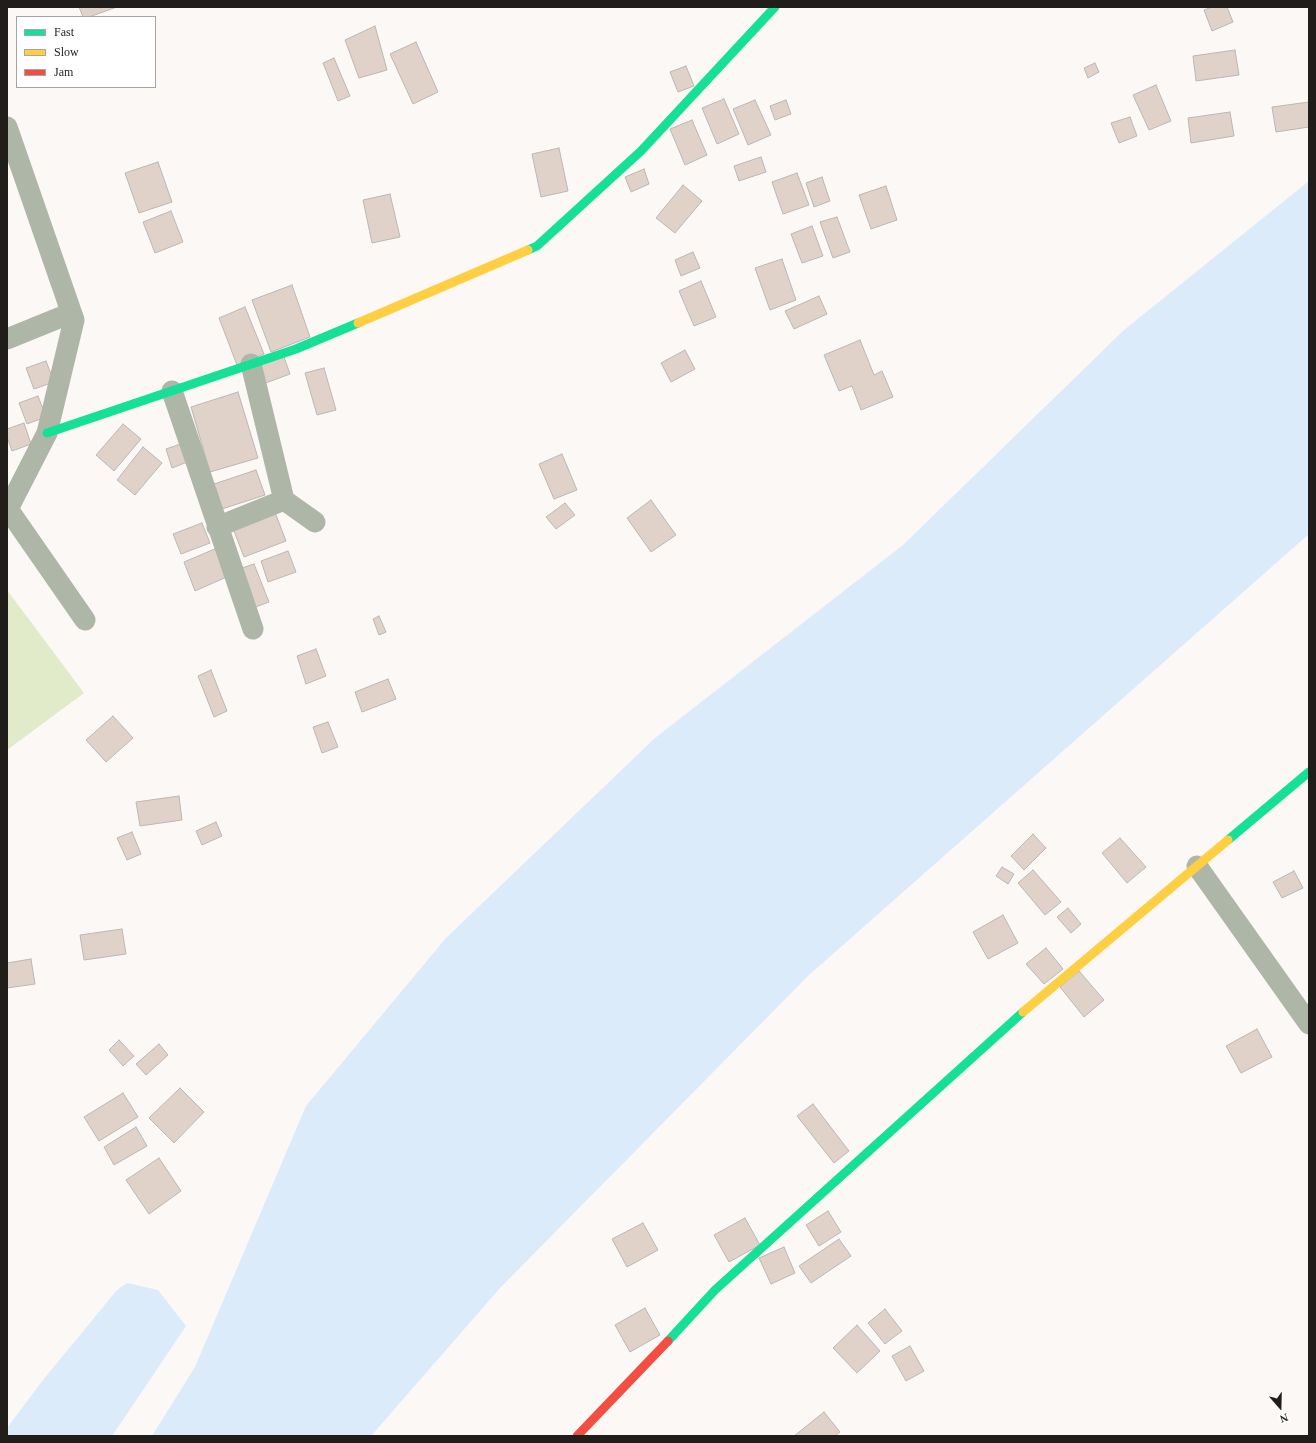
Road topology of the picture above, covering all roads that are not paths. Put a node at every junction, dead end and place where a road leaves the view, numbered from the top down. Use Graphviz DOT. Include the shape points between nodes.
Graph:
graph roads {
  1 [pos="775,7"];
  2 [pos="7,127"];
  3 [pos="71,313"];
  4 [pos="7,339"];
  5 [pos="251,364"];
  6 [pos="172,391"];
  7 [pos="47,433"];
  8 [pos="284,500"];
  9 [pos="8,510"];
  10 [pos="315,522"];
  11 [pos="217,527"];
  12 [pos="85,620"];
  13 [pos="253,629"];
  14 [pos="1309,772"];
  15 [pos="1197,866"];
  16 [pos="1309,1024"];
  17 [pos="577,1436"];
  1 -- 5 [label="street" via="641,151 537,246 296,349"];
  2 -- 3 [label="street"];
  3 -- 4 [label="street"];
  3 -- 7 [label="street" via="74,320"];
  5 -- 6 [label="street"];
  5 -- 8 [label="street"];
  6 -- 7 [label="street"];
  6 -- 11 [label="street"];
  7 -- 9 [label="street"];
  8 -- 10 [label="street"];
  8 -- 11 [label="street"];
  9 -- 12 [label="street"];
  11 -- 13 [label="street"];
  14 -- 15 [label="street"];
  15 -- 16 [label="street"];
  15 -- 17 [label="street" via="1034,1002 715,1290"];
}
